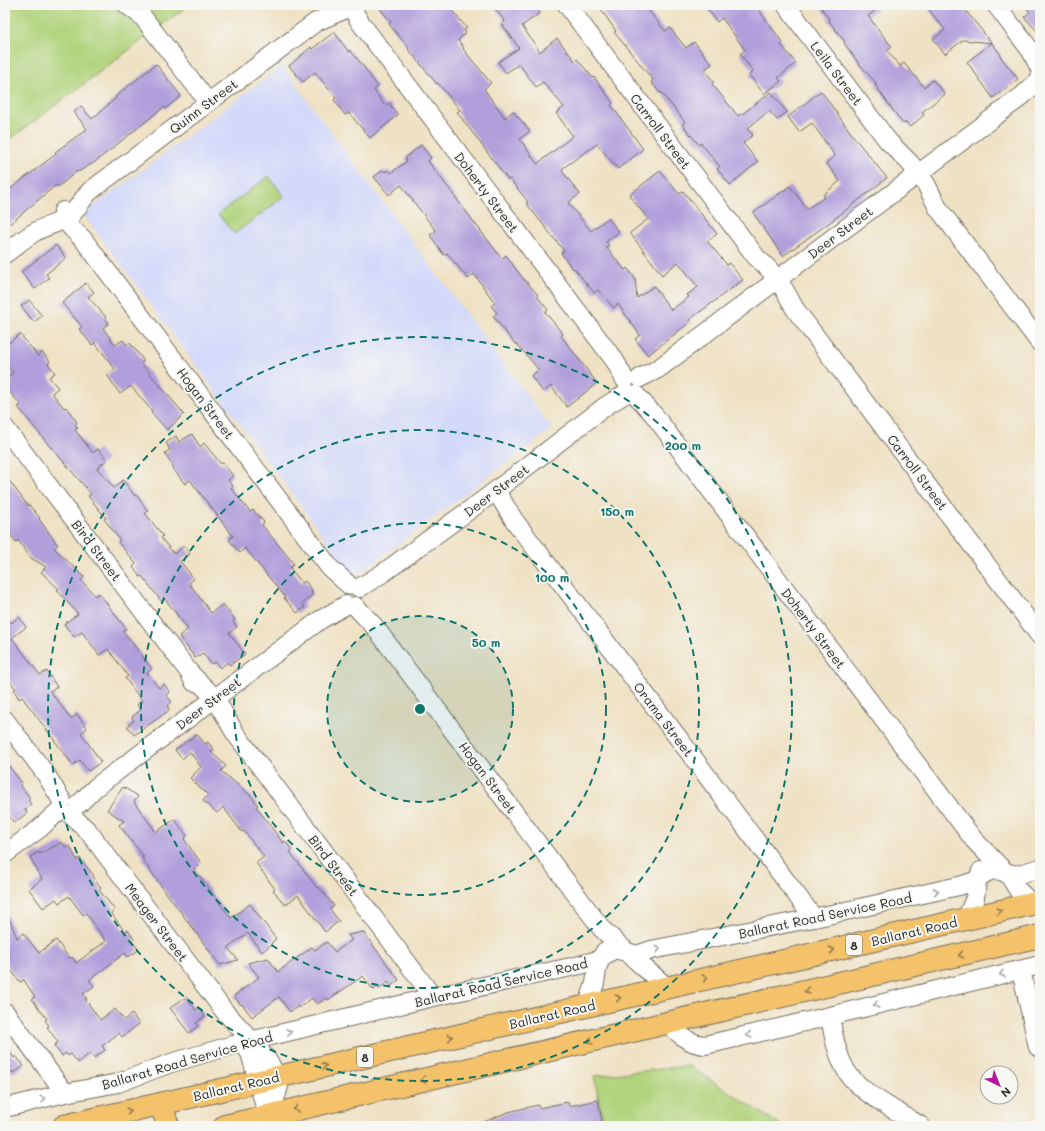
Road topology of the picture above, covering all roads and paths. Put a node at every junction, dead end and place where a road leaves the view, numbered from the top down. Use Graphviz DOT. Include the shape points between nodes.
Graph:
graph roads {
  1 [pos="127,5"];
  2 [pos="567,5"];
  3 [pos="786,5"];
  4 [pos="996,5"];
  5 [pos="344,6"];
  6 [pos="1035,55"];
  7 [pos="1040,78"];
  8 [pos="208,102"];
  9 [pos="914,176"];
  10 [pos="66,215"];
  11 [pos="5,254"];
  12 [pos="774,281"];
  13 [pos="1040,343"];
  14 [pos="633,386"];
  15 [pos="5,428"];
  16 [pos="493,493"];
  17 [pos="352,596"];
  18 [pos="1040,636"];
  19 [pos="210,701"];
  20 [pos="5,720"];
  21 [pos="70,806"];
  22 [pos="974,840"];
  23 [pos="5,854"];
  24 [pos="1040,868"];
  25 [pos="1007,873"];
  26 [pos="978,878"];
  27 [pos="1036,903"];
  28 [pos="814,918"];
  29 [pos="966,919"];
  30 [pos="602,929"];
  31 [pos="1040,936"];
  32 [pos="628,953"];
  33 [pos="602,958"];
  34 [pos="1040,965"];
  35 [pos="1021,970"];
  36 [pos="667,987"];
  37 [pos="433,997"];
  38 [pos="588,1005"];
  39 [pos="5,1012"];
  40 [pos="830,1016"];
  41 [pos="669,1023"];
  42 [pos="247,1042"];
  43 [pos="1038,1047"];
  44 [pos="267,1079"];
  45 [pos="65,1093"];
  46 [pos="161,1104"];
  47 [pos="5,1108"];
  48 [pos="268,1121"];
  49 [pos="64,1126"];
  50 [pos="168,1126"];
  51 [pos="225,1126"];
  52 [pos="921,1126"];
  1 -- 8 [label="street" via="142,16"];
  2 -- 12 [label="street, Carroll Street" via="756,257 763,274"];
  3 -- 9 [label="street, Leila Street" via="888,141 903,168"];
  4 -- 6 [label="street"];
  5 -- 8 [label="street, Quinn Street" via="325,12 316,22"];
  5 -- 14 [label="street, Doherty Street" via="360,22"];
  6 -- 7 [label="street"];
  7 -- 9 [label="street, Deer Street" via="1022,96"];
  8 -- 10 [label="street, Quinn Street" via="90,191 78,195 69,203"];
  9 -- 12 [label="street, Deer Street"];
  9 -- 13 [label="street, Leila Street" via="919,189 938,208"];
  10 -- 11 [label="street, Quinn Street" via="54,215"];
  10 -- 17 [label="street, Hogan Street" via="75,222 82,239"];
  12 -- 14 [label="street, Deer Street"];
  12 -- 18 [label="street, Carroll Street" via="778,294 795,309"];
  14 -- 16 [label="street, Deer Street"];
  14 -- 22 [label="street, Doherty Street"];
  15 -- 19 [label="street, Bird Street"];
  16 -- 17 [label="street, Deer Street"];
  16 -- 28 [label="street, Orama Street"];
  17 -- 19 [label="street, Deer Street"];
  17 -- 30 [label="street, Hogan Street"];
  19 -- 21 [label="street, Deer Street"];
  19 -- 37 [label="street, Bird Street"];
  20 -- 21 [label="street, Meager Street"];
  21 -- 23 [label="street, Deer Street"];
  21 -- 42 [label="street, Meager Street"];
  22 -- 25 [label="street, Doherty Street"];
  22 -- 26 [label="street, Doherty Street" via="982,861 982,870"];
  24 -- 25 [label="street, Ballarat Road Service Road" via="1017,875"];
  25 -- 26 [label="street, Ballarat Road Service Road" via="995,870"];
  25 -- 27 [label="street, Doherty Street" via="1018,890"];
  28 -- 26 [label="street, Ballarat Road Service Road, one-way" via="959,886"];
  26 -- 29 [label="street, Doherty Street" via="975,898"];
  29 -- 27 [label="highway, Ballarat Road / 8, one-way"];
  32 -- 28 [label="street, Ballarat Road Service Road, one-way" via="637,955 651,950"];
  36 -- 29 [label="highway, Ballarat Road / 8, one-way"];
  30 -- 32 [label="street, Hogan Street"];
  30 -- 33 [label="street, Hogan Street" via="606,946"];
  31 -- 41 [label="highway, one-way"];
  32 -- 33 [label="street, Ballarat Road Service Road" via="615,950"];
  32 -- 36 [label="street, Hogan Street"];
  33 -- 37 [label="street, Ballarat Road Service Road"];
  33 -- 38 [label="street, Hogan Street"];
  34 -- 35 [label="street"];
  35 -- 40 [label="street, one-way"];
  35 -- 43 [label="street"];
  38 -- 36 [label="highway, Ballarat Road / 8, one-way"];
  42 -- 37 [label="street, Ballarat Road Service Road, one-way"];
  44 -- 38 [label="highway, Ballarat Road / 8, one-way"];
  39 -- 45 [label="street"];
  40 -- 41 [label="street, one-way" via="705,1045 691,1042 678,1034"];
  40 -- 52 [label="street" via="837,1047 847,1073 862,1089"];
  41 -- 48 [label="highway, one-way"];
  42 -- 44 [label="street, Meager Street" via="250,1053"];
  42 -- 45 [label="street, Ballarat Road Service Road" via="171,1063 118,1083"];
  44 -- 46 [label="highway, Ballarat Road / 8"];
  44 -- 48 [label="street, Meager Street"];
  47 -- 45 [label="street, Ballarat Road Service Road, one-way"];
  49 -- 46 [label="highway, Ballarat Road / 8, one-way"];
  46 -- 50 [label="highway"];
  48 -- 51 [label="highway"];
}
